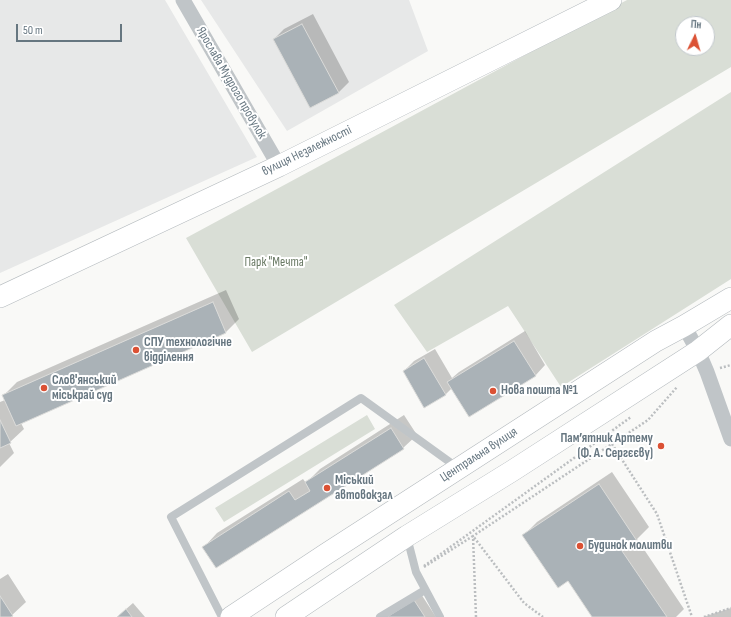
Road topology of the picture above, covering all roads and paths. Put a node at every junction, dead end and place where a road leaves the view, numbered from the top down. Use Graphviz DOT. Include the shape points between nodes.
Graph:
graph roads {
  1 [pos="183,0"];
  2 [pos="611,0"];
  3 [pos="279,166"];
  4 [pos="0,297"];
  5 [pos="731,298"];
  6 [pos="731,325"];
  7 [pos="684,326"];
  8 [pos="698,351"];
  9 [pos="671,388"];
  10 [pos="632,416"];
  11 [pos="731,439"];
  12 [pos="612,444"];
  13 [pos="459,468"];
  14 [pos="406,536"];
  15 [pos="473,536"];
  16 [pos="416,572"];
  17 [pos="425,590"];
  18 [pos="731,608"];
  19 [pos="222,617"];
  20 [pos="231,617"];
  21 [pos="286,617"];
  22 [pos="380,617"];
  23 [pos="440,617"];
  24 [pos="476,617"];
  25 [pos="543,617"];
  26 [pos="692,617"];
  27 [pos="704,617"];
  1 -- 3 [label="street, Ярослава Мудрого провулок"];
  2 -- 3 [label="street, вулиця Незалежності"];
  3 -- 4 [label="street, вулиця Незалежності"];
  5 -- 7 [label="street, Центральна вулиця"];
  6 -- 8 [label="street"];
  7 -- 8 [label="street"];
  7 -- 13 [label="street, Центральна вулиця" via="656,341"];
  8 -- 11 [label="street"];
  8 -- 14 [label="street"];
  9 -- 12 [label="path" via="678,384 648,420"];
  10 -- 16 [label="path"];
  12 -- 15 [label="path"];
  12 -- 26 [label="path" via="657,514"];
  13 -- 19 [label="lane" via="361,398 171,517"];
  13 -- 20 [label="street, Центральна вулиця"];
  14 -- 16 [label="lane"];
  14 -- 21 [label="street"];
  15 -- 16 [label="path"];
  15 -- 24 [label="path"];
  15 -- 25 [label="path" via="524,603"];
  16 -- 17 [label="lane"];
  17 -- 22 [label="lane"];
  17 -- 23 [label="lane"];
  18 -- 27 [label="path"];
}
